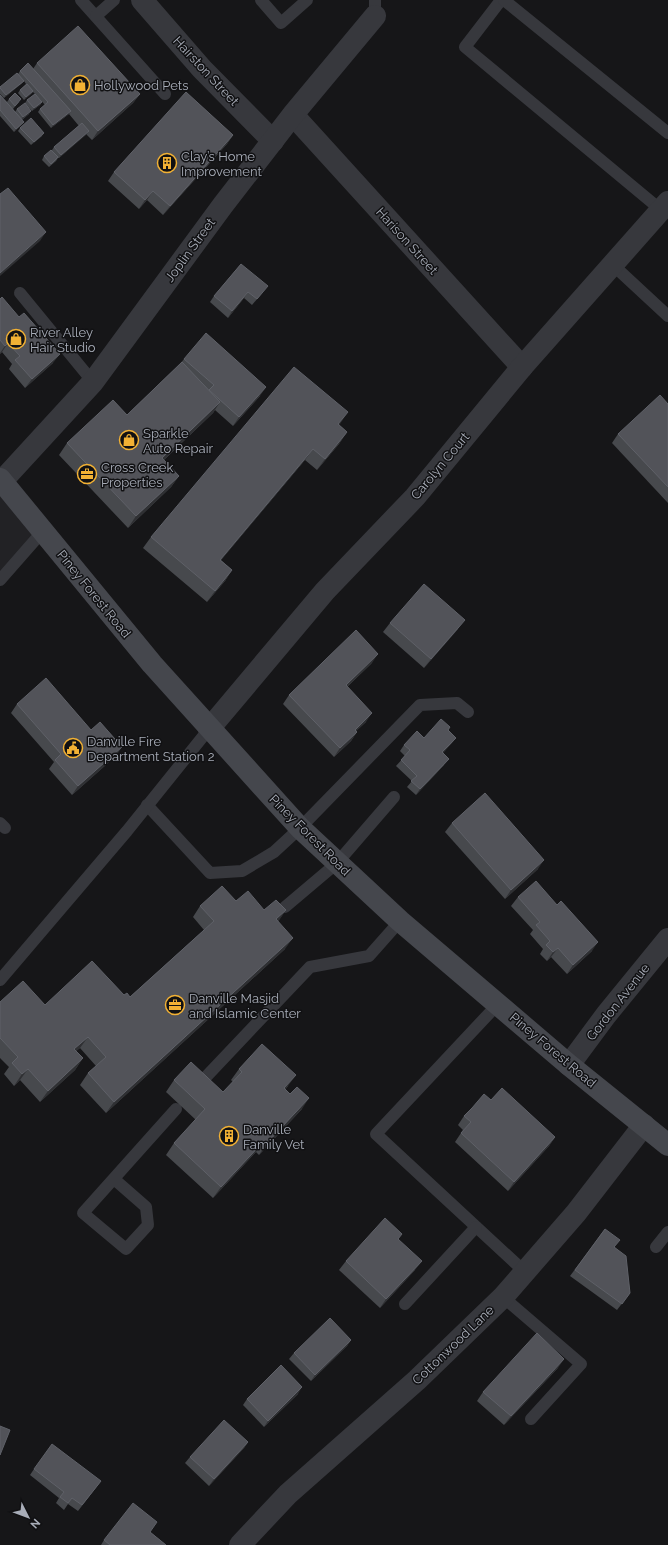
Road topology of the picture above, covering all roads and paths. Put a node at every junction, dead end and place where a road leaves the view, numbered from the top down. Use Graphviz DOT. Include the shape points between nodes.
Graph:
graph roads {
  1 [pos="81,0"];
  2 [pos="114,0"];
  3 [pos="142,0"];
  4 [pos="261,0"];
  5 [pos="307,0"];
  6 [pos="503,0"];
  7 [pos="375,8"];
  8 [pos="96,16"];
  9 [pos="165,94"];
  10 [pos="293,115"];
  11 [pos="668,133"];
  12 [pos="273,140"];
  13 [pos="665,206"];
  14 [pos="613,265"];
  15 [pos="20,293"];
  16 [pos="668,316"];
  17 [pos="522,367"];
  18 [pos="93,382"];
  19 [pos="1,480"];
  20 [pos="43,531"];
  21 [pos="0,580"];
  22 [pos="468,712"];
  23 [pos="209,729"];
  24 [pos="394,797"];
  25 [pos="147,805"];
  26 [pos="300,828"];
  27 [pos="337,863"];
  28 [pos="285,907"];
  29 [pos="400,921"];
  30 [pos="668,939"];
  31 [pos="0,980"];
  32 [pos="498,1004"];
  33 [pos="569,1065"];
  34 [pos="203,1080"];
  35 [pos="176,1109"];
  36 [pos="644,1125"];
  37 [pos="668,1145"];
  38 [pos="114,1179"];
  39 [pos="476,1227"];
  40 [pos="668,1232"];
  41 [pos="656,1247"];
  42 [pos="525,1272"];
  43 [pos="503,1297"];
  44 [pos="405,1304"];
  45 [pos="531,1419"];
  46 [pos="240,1545"];
  1 -- 8 [label="lane"];
  2 -- 8 [label="lane"];
  3 -- 12 [label="street, Hairston Street" via="202,69"];
  4 -- 5 [label="lane" via="281,23"];
  6 -- 11 [label="lane"];
  6 -- 13 [label="lane" via="465,47"];
  7 -- 10 [label="street, Joplin Street"];
  8 -- 9 [label="lane"];
  10 -- 12 [label="street, Joplin Street"];
  10 -- 17 [label="street, Harison Street"];
  12 -- 18 [label="street, Joplin Street"];
  13 -- 14 [label="street, Carolyn Court"];
  14 -- 16 [label="lane"];
  14 -- 17 [label="street, Carolyn Court"];
  15 -- 18 [label="lane"];
  17 -- 23 [label="street, Carolyn Court" via="415,497 325,591"];
  18 -- 19 [label="street, Joplin Street"];
  19 -- 20 [label="main road, Piney Forest Road"];
  20 -- 21 [label="lane"];
  20 -- 23 [label="main road, Piney Forest Road"];
  22 -- 26 [label="lane" via="457,703 420,705"];
  23 -- 25 [label="lane"];
  23 -- 26 [label="main road, Piney Forest Road"];
  24 -- 27 [label="lane"];
  25 -- 26 [label="lane" via="210,873 242,871 274,852"];
  25 -- 31 [label="lane"];
  26 -- 27 [label="main road, Piney Forest Road"];
  27 -- 28 [label="lane"];
  27 -- 29 [label="main road, Piney Forest Road"];
  29 -- 32 [label="main road, Piney Forest Road"];
  29 -- 34 [label="lane" via="369,956 310,967"];
  30 -- 33 [label="street, Gordon Avenue"];
  32 -- 33 [label="main road, Piney Forest Road"];
  32 -- 39 [label="lane" via="376,1134"];
  33 -- 36 [label="main road, Piney Forest Road"];
  35 -- 38 [label="lane"];
  36 -- 37 [label="main road, Piney Forest Road"];
  36 -- 42 [label="street, Cottonwood Lane" via="576,1213"];
  38 -- 38 [label="lane" via="83,1213 126,1249 148,1225 146,1207"];
  39 -- 42 [label="lane"];
  39 -- 44 [label="lane"];
  40 -- 41 [label="lane"];
  42 -- 43 [label="street, Cottonwood Lane"];
  43 -- 45 [label="lane" via="581,1364"];
  43 -- 46 [label="street, Cottonwood Lane" via="417,1380 288,1494"];
}
